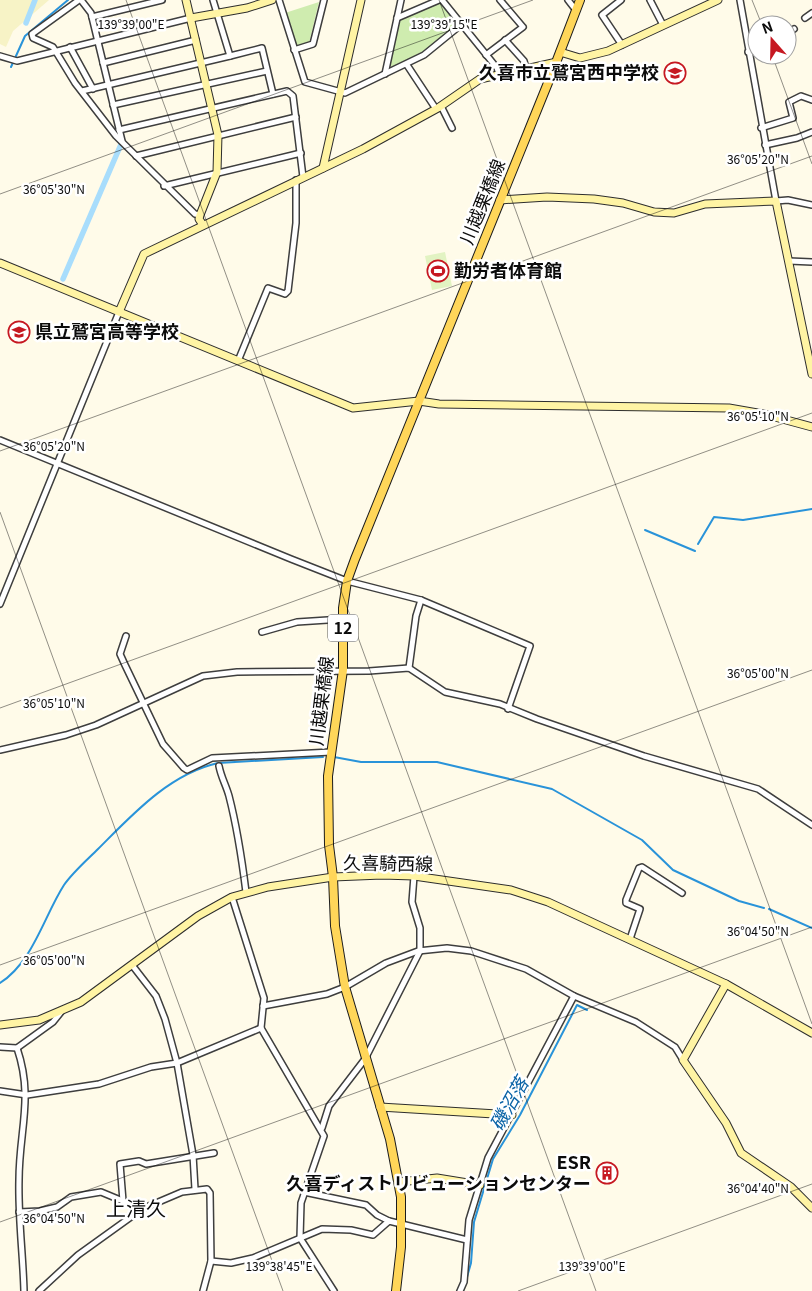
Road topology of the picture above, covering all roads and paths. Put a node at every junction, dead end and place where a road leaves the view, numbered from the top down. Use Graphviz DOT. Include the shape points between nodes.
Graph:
graph roads {
  1 [pos="80,0"];
  2 [pos="162,0"];
  3 [pos="186,0"];
  4 [pos="213,0"];
  5 [pos="245,0"];
  6 [pos="272,0"];
  7 [pos="279,0"];
  8 [pos="324,0"];
  9 [pos="361,0"];
  10 [pos="401,0"];
  11 [pos="440,0"];
  12 [pos="500,0"];
  13 [pos="568,0"];
  14 [pos="580,0"];
  15 [pos="620,0"];
  16 [pos="651,0"];
  17 [pos="718,0"];
  18 [pos="740,0"];
  19 [pos="247,8"];
  20 [pos="575,9"];
  21 [pos="812,13"];
  22 [pos="216,14"];
  23 [pos="92,17"];
  24 [pos="190,18"];
  25 [pos="397,18"];
  26 [pos="804,18"];
  27 [pos="462,24"];
  28 [pos="663,25"];
  29 [pos="98,39"];
  30 [pos="196,40"];
  31 [pos="505,40"];
  32 [pos="622,45"];
  33 [pos="747,46"];
  34 [pos="70,47"];
  35 [pos="56,50"];
  36 [pos="294,50"];
  37 [pos="560,52"];
  38 [pos="486,55"];
  39 [pos="0,56"];
  40 [pos="230,56"];
  41 [pos="557,62"];
  42 [pos="103,63"];
  43 [pos="201,63"];
  44 [pos="406,65"];
  45 [pos="750,65"];
  46 [pos="526,68"];
  47 [pos="268,71"];
  48 [pos="385,74"];
  49 [pos="499,74"];
  50 [pos="207,84"];
  51 [pos="109,85"];
  52 [pos="93,89"];
  53 [pos="82,91"];
  54 [pos="341,92"];
  55 [pos="273,94"];
  56 [pos="812,100"];
  57 [pos="113,105"];
  58 [pos="213,108"];
  59 [pos="439,108"];
  60 [pos="296,117"];
  61 [pos="452,128"];
  62 [pos="761,128"];
  63 [pos="119,130"];
  64 [pos="812,132"];
  65 [pos="218,136"];
  66 [pos="122,142"];
  67 [pos="764,145"];
  68 [pos="302,153"];
  69 [pos="136,156"];
  70 [pos="323,168"];
  71 [pos="217,172"];
  72 [pos="300,178"];
  73 [pos="164,186"];
  74 [pos="500,200"];
  75 [pos="776,201"];
  76 [pos="812,205"];
  77 [pos="200,215"];
  78 [pos="203,225"];
  79 [pos="789,261"];
  80 [pos="812,262"];
  81 [pos="0,263"];
  82 [pos="119,312"];
  83 [pos="238,361"];
  84 [pos="812,374"];
  85 [pos="419,401"];
  86 [pos="812,426"];
  87 [pos="0,440"];
  88 [pos="57,463"];
  89 [pos="347,581"];
  90 [pos="421,600"];
  91 [pos="0,604"];
  92 [pos="343,619"];
  93 [pos="262,632"];
  94 [pos="126,636"];
  95 [pos="408,668"];
  96 [pos="343,670"];
  97 [pos="144,703"];
  98 [pos="508,708"];
  99 [pos="0,750"];
  100 [pos="330,752"];
  101 [pos="219,766"];
  102 [pos="812,825"];
  103 [pos="414,876"];
  104 [pos="333,878"];
  105 [pos="246,892"];
  106 [pos="682,894"];
  107 [pos="232,897"];
  108 [pos="630,939"];
  109 [pos="420,951"];
  110 [pos="132,965"];
  111 [pos="726,984"];
  112 [pos="345,987"];
  113 [pos="574,996"];
  114 [pos="263,1006"];
  115 [pos="61,1012"];
  116 [pos="0,1025"];
  117 [pos="261,1028"];
  118 [pos="812,1032"];
  119 [pos="0,1047"];
  120 [pos="16,1048"];
  121 [pos="365,1059"];
  122 [pos="683,1060"];
  123 [pos="177,1063"];
  124 [pos="0,1091"];
  125 [pos="27,1095"];
  126 [pos="380,1108"];
  127 [pos="512,1115"];
  128 [pos="322,1128"];
  129 [pos="214,1153"];
  130 [pos="194,1155"];
  131 [pos="399,1182"];
  132 [pos="480,1186"];
  133 [pos="195,1189"];
  134 [pos="304,1192"];
  135 [pos="123,1201"];
  136 [pos="812,1208"];
  137 [pos="142,1209"];
  138 [pos="19,1212"];
  139 [pos="389,1221"];
  140 [pos="401,1224"];
  141 [pos="300,1238"];
  142 [pos="467,1240"];
  143 [pos="211,1261"];
  144 [pos="24,1291"];
  145 [pos="38,1291"];
  146 [pos="203,1291"];
  147 [pos="334,1291"];
  148 [pos="396,1291"];
  149 [pos="460,1291"];
  1 -- 23 [label="street"];
  1 -- 35 [label="street" via="32,34 33,38"];
  2 -- 23 [label="street"];
  3 -- 24 [label="street"];
  4 -- 22 [label="street"];
  5 -- 19 [label="street"];
  6 -- 19 [label="street"];
  7 -- 36 [label="street"];
  8 -- 36 [label="street" via="313,44"];
  9 -- 54 [label="street"];
  10 -- 25 [label="street"];
  11 -- 25 [label="street"];
  11 -- 27 [label="street"];
  12 -- 31 [label="street" via="523,27"];
  13 -- 20 [label="street"];
  14 -- 20 [label="main road, 川越栗橋線 / 12"];
  15 -- 32 [label="street" via="602,15"];
  16 -- 28 [label="street"];
  17 -- 28 [label="street"];
  18 -- 33 [label="street"];
  19 -- 22 [label="street"];
  20 -- 37 [label="main road, 川越栗橋線 / 12"];
  21 -- 26 [label="street"];
  22 -- 24 [label="street"];
  22 -- 40 [label="street"];
  23 -- 29 [label="street"];
  24 -- 29 [label="street"];
  24 -- 30 [label="street"];
  25 -- 48 [label="street"];
  27 -- 38 [label="street"];
  27 -- 44 [label="street" via="424,55"];
  28 -- 32 [label="street"];
  29 -- 34 [label="street"];
  29 -- 42 [label="street"];
  30 -- 42 [label="street"];
  30 -- 43 [label="street"];
  31 -- 38 [label="street"];
  31 -- 46 [label="street" via="524,61"];
  32 -- 37 [label="street" via="580,58"];
  34 -- 35 [label="street"];
  34 -- 52 [label="street"];
  35 -- 39 [label="street" via="17,61"];
  35 -- 53 [label="street"];
  36 -- 54 [label="street" via="306,82"];
  37 -- 41 [label="main road, 川越栗橋線 / 12"];
  38 -- 49 [label="street"];
  40 -- 43 [label="street"];
  40 -- 47 [label="street" via="262,48"];
  41 -- 46 [label="street"];
  41 -- 74 [label="main road, 川越栗橋線 / 12"];
  42 -- 51 [label="street"];
  43 -- 50 [label="street"];
  43 -- 51 [label="street"];
  44 -- 48 [label="street"];
  44 -- 59 [label="street"];
  45 -- 62 [label="street"];
  46 -- 49 [label="street"];
  47 -- 50 [label="street"];
  47 -- 55 [label="street"];
  48 -- 54 [label="street" via="351,91"];
  49 -- 59 [label="street" via="477,80"];
  50 -- 57 [label="street"];
  50 -- 58 [label="street"];
  51 -- 52 [label="street"];
  51 -- 57 [label="street"];
  52 -- 53 [label="street"];
  53 -- 66 [label="street"];
  54 -- 70 [label="street"];
  55 -- 58 [label="street"];
  55 -- 60 [label="street" via="286,91 293,96"];
  56 -- 62 [label="street" via="801,96 789,102 792,118"];
  57 -- 63 [label="street"];
  58 -- 63 [label="street"];
  58 -- 65 [label="street"];
  59 -- 61 [label="street"];
  59 -- 70 [label="street"];
  60 -- 65 [label="street"];
  60 -- 68 [label="street"];
  62 -- 67 [label="street"];
  63 -- 66 [label="street"];
  64 -- 67 [label="street"];
  65 -- 69 [label="street"];
  65 -- 71 [label="street"];
  66 -- 69 [label="street"];
  67 -- 75 [label="street"];
  68 -- 71 [label="street"];
  68 -- 72 [label="street"];
  69 -- 73 [label="street"];
  70 -- 72 [label="street"];
  71 -- 73 [label="street"];
  71 -- 77 [label="street"];
  72 -- 78 [label="street"];
  72 -- 83 [label="street" via="288,291 285,294 268,288"];
  73 -- 77 [label="street"];
  74 -- 75 [label="street" via="594,199 654,212 674,212 705,204"];
  74 -- 85 [label="main road, 川越栗橋線 / 12"];
  75 -- 76 [label="street"];
  75 -- 79 [label="street"];
  77 -- 78 [label="street"];
  78 -- 82 [label="street" via="142,256"];
  79 -- 80 [label="street"];
  79 -- 84 [label="street"];
  81 -- 82 [label="street"];
  82 -- 83 [label="street"];
  82 -- 88 [label="street"];
  83 -- 85 [label="street" via="353,408"];
  85 -- 86 [label="street" via="458,405 728,408"];
  85 -- 89 [label="main road, 川越栗橋線 / 12"];
  87 -- 88 [label="street"];
  88 -- 89 [label="street"];
  88 -- 91 [label="street"];
  89 -- 90 [label="street"];
  89 -- 92 [label="main road, 川越栗橋線 / 12"];
  90 -- 95 [label="street"];
  90 -- 98 [label="street" via="530,646"];
  92 -- 93 [label="street" via="297,622"];
  92 -- 96 [label="main road, 川越栗橋線 / 12"];
  94 -- 97 [label="street" via="120,654"];
  95 -- 96 [label="street"];
  95 -- 98 [label="street" via="445,692"];
  96 -- 97 [label="street" via="237,672 203,676"];
  96 -- 100 [label="main road, 川越栗橋線 / 12"];
  97 -- 99 [label="street" via="66,735"];
  97 -- 100 [label="street" via="163,744 187,770 212,758"];
  98 -- 102 [label="street" via="658,760 758,789"];
  100 -- 104 [label="main road, 川越栗橋線 / 12" via="327,808"];
  101 -- 105 [label="street" via="229,794"];
  103 -- 104 [label="street, 久喜騎西線"];
  103 -- 108 [label="street, 久喜騎西線" via="511,890 548,902"];
  103 -- 109 [label="street" via="412,902 420,928"];
  104 -- 105 [label="street, 久喜騎西線"];
  104 -- 112 [label="main road, 川越栗橋線 / 12" via="334,926"];
  105 -- 107 [label="street, 久喜騎西線"];
  106 -- 108 [label="street" via="642,866 639,868 626,900 626,903 640,909"];
  107 -- 110 [label="street, 久喜騎西線" via="198,916"];
  107 -- 114 [label="street" via="264,998"];
  108 -- 111 [label="street, 久喜騎西線"];
  109 -- 112 [label="street" via="386,963"];
  109 -- 113 [label="street" via="447,948 471,951 526,969"];
  109 -- 121 [label="street"];
  110 -- 115 [label="street, 久喜騎西線" via="81,1002"];
  110 -- 123 [label="street" via="156,996"];
  111 -- 118 [label="street, 久喜騎西線"];
  111 -- 122 [label="street"];
  112 -- 114 [label="street" via="326,994"];
  112 -- 121 [label="main road, 川越栗橋線 / 12"];
  113 -- 122 [label="street" via="636,1022 675,1047"];
  113 -- 127 [label="street"];
  114 -- 117 [label="street"];
  115 -- 116 [label="street, 久喜騎西線" via="39,1020"];
  115 -- 120 [label="street" via="53,1022"];
  117 -- 123 [label="street"];
  117 -- 128 [label="street"];
  119 -- 120 [label="street"];
  120 -- 125 [label="street" via="24,1070"];
  121 -- 126 [label="main road, 川越栗橋線 / 12"];
  121 -- 128 [label="street" via="329,1106"];
  122 -- 136 [label="street" via="726,1123 741,1153 791,1188"];
  123 -- 125 [label="street" via="100,1084"];
  123 -- 130 [label="street"];
  124 -- 125 [label="street"];
  125 -- 138 [label="street" via="18,1178"];
  126 -- 127 [label="street"];
  126 -- 131 [label="main road, 川越栗橋線 / 12"];
  127 -- 132 [label="street" via="488,1158"];
  128 -- 134 [label="street" via="324,1136"];
  129 -- 130 [label="street"];
  130 -- 133 [label="street"];
  130 -- 135 [label="street" via="146,1164 120,1164"];
  131 -- 132 [label="street" via="437,1178"];
  131 -- 140 [label="main road, 川越栗橋線 / 12"];
  132 -- 142 [label="street"];
  133 -- 137 [label="street" via="164,1198"];
  133 -- 143 [label="street" via="207,1189 210,1193"];
  134 -- 139 [label="street" via="366,1205"];
  134 -- 141 [label="street"];
  135 -- 137 [label="street"];
  135 -- 138 [label="street" via="101,1192 71,1197 57,1208"];
  137 -- 145 [label="street" via="78,1255"];
  138 -- 144 [label="street"];
  139 -- 140 [label="street"];
  139 -- 141 [label="street" via="373,1235 322,1229"];
  140 -- 142 [label="street"];
  140 -- 148 [label="main road, 川越栗橋線 / 12"];
  141 -- 143 [label="street" via="247,1260 231,1263"];
  141 -- 147 [label="street"];
  142 -- 149 [label="street" via="464,1282"];
  143 -- 146 [label="street"];
}
